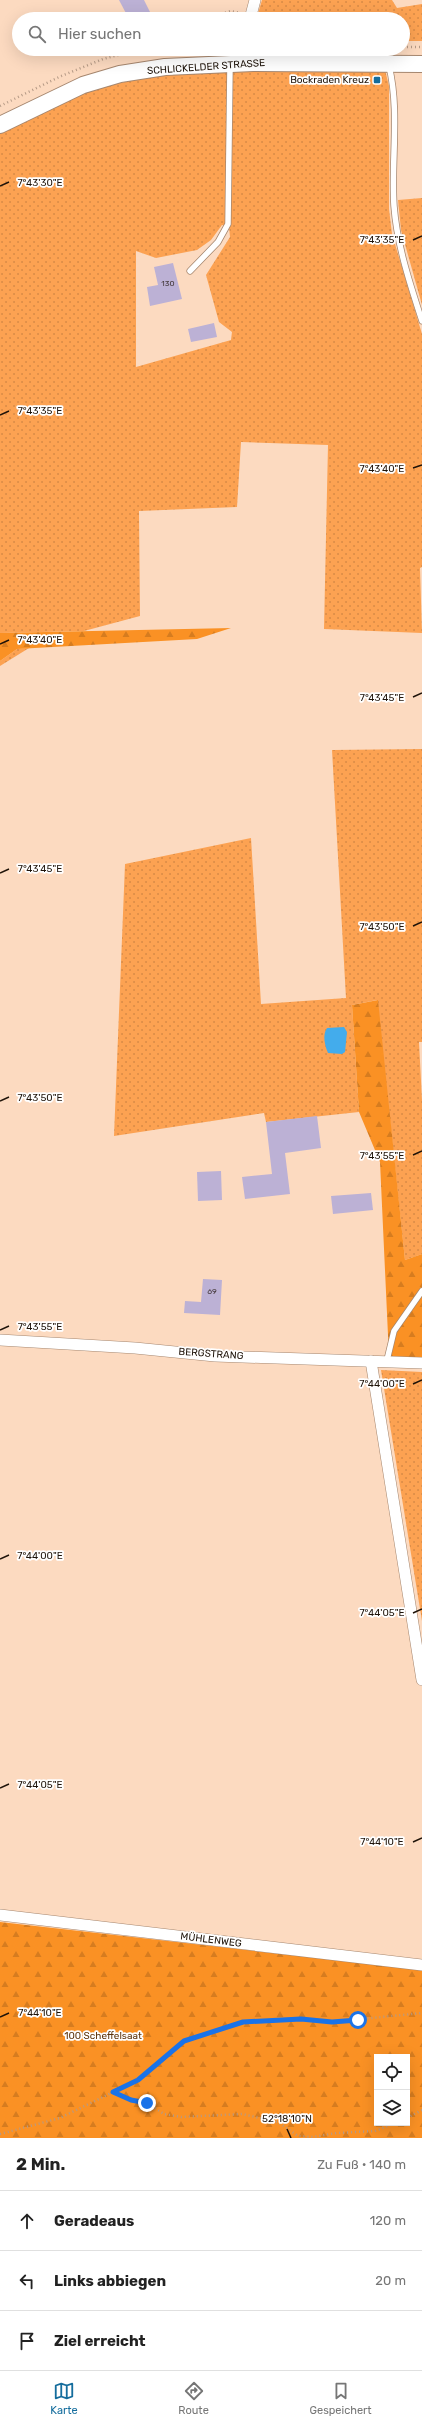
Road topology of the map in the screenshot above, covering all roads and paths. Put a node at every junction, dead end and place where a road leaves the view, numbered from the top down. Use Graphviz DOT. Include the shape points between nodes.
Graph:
graph roads {
  1 [pos="255,0"];
  2 [pos="252,12"];
  3 [pos="410,47"];
  4 [pos="422,47"];
  5 [pos="252,56"];
  6 [pos="230,63"];
  7 [pos="388,64"];
  8 [pos="422,64"];
  9 [pos="0,125"];
  10 [pos="190,271"];
  11 [pos="422,321"];
  12 [pos="422,1291"];
  13 [pos="0,1340"];
  14 [pos="387,1360"];
  15 [pos="371,1361"];
  16 [pos="422,1363"];
  17 [pos="422,1680"];
  18 [pos="0,1915"];
  19 [pos="422,1965"];
  20 [pos="422,2013"];
  21 [pos="113,2092"];
  22 [pos="422,2110"];
  23 [pos="410,2116"];
  24 [pos="388,2126"];
  25 [pos="0,2134"];
  1 -- 2 [label="street"];
  3 -- 4 [label="path"];
  5 -- 6 [label="main road, SCHLICKELDER STRASSE"];
  5 -- 7 [label="main road, SCHLICKELDER STRASSE"];
  6 -- 9 [label="main road, SCHLICKELDER STRASSE" via="165,67 120,74 83,85"];
  6 -- 10 [label="lane" via="228,224 218,242"];
  7 -- 8 [label="main road, SCHLICKELDER STRASSE"];
  7 -- 11 [label="lane" via="394,84 394,194 397,228"];
  12 -- 14 [label="lane" via="394,1332"];
  13 -- 15 [label="street, BERGSTRANG" via="135,1348 215,1356"];
  14 -- 15 [label="street, BERGSTRANG"];
  14 -- 16 [label="street, BERGSTRANG"];
  15 -- 17 [label="street"];
  18 -- 19 [label="street, MÜHLENWEG"];
  20 -- 21 [label="path" via="332,2022 301,2019 243,2022 184,2041 138,2080"];
  21 -- 24 [label="path" via="131,2100 147,2103 164,2114 182,2117 224,2117 242,2114 278,2122 298,2136 375,2131"];
  21 -- 25 [label="path" via="60,2118"];
  22 -- 23 [label="path"];
}
